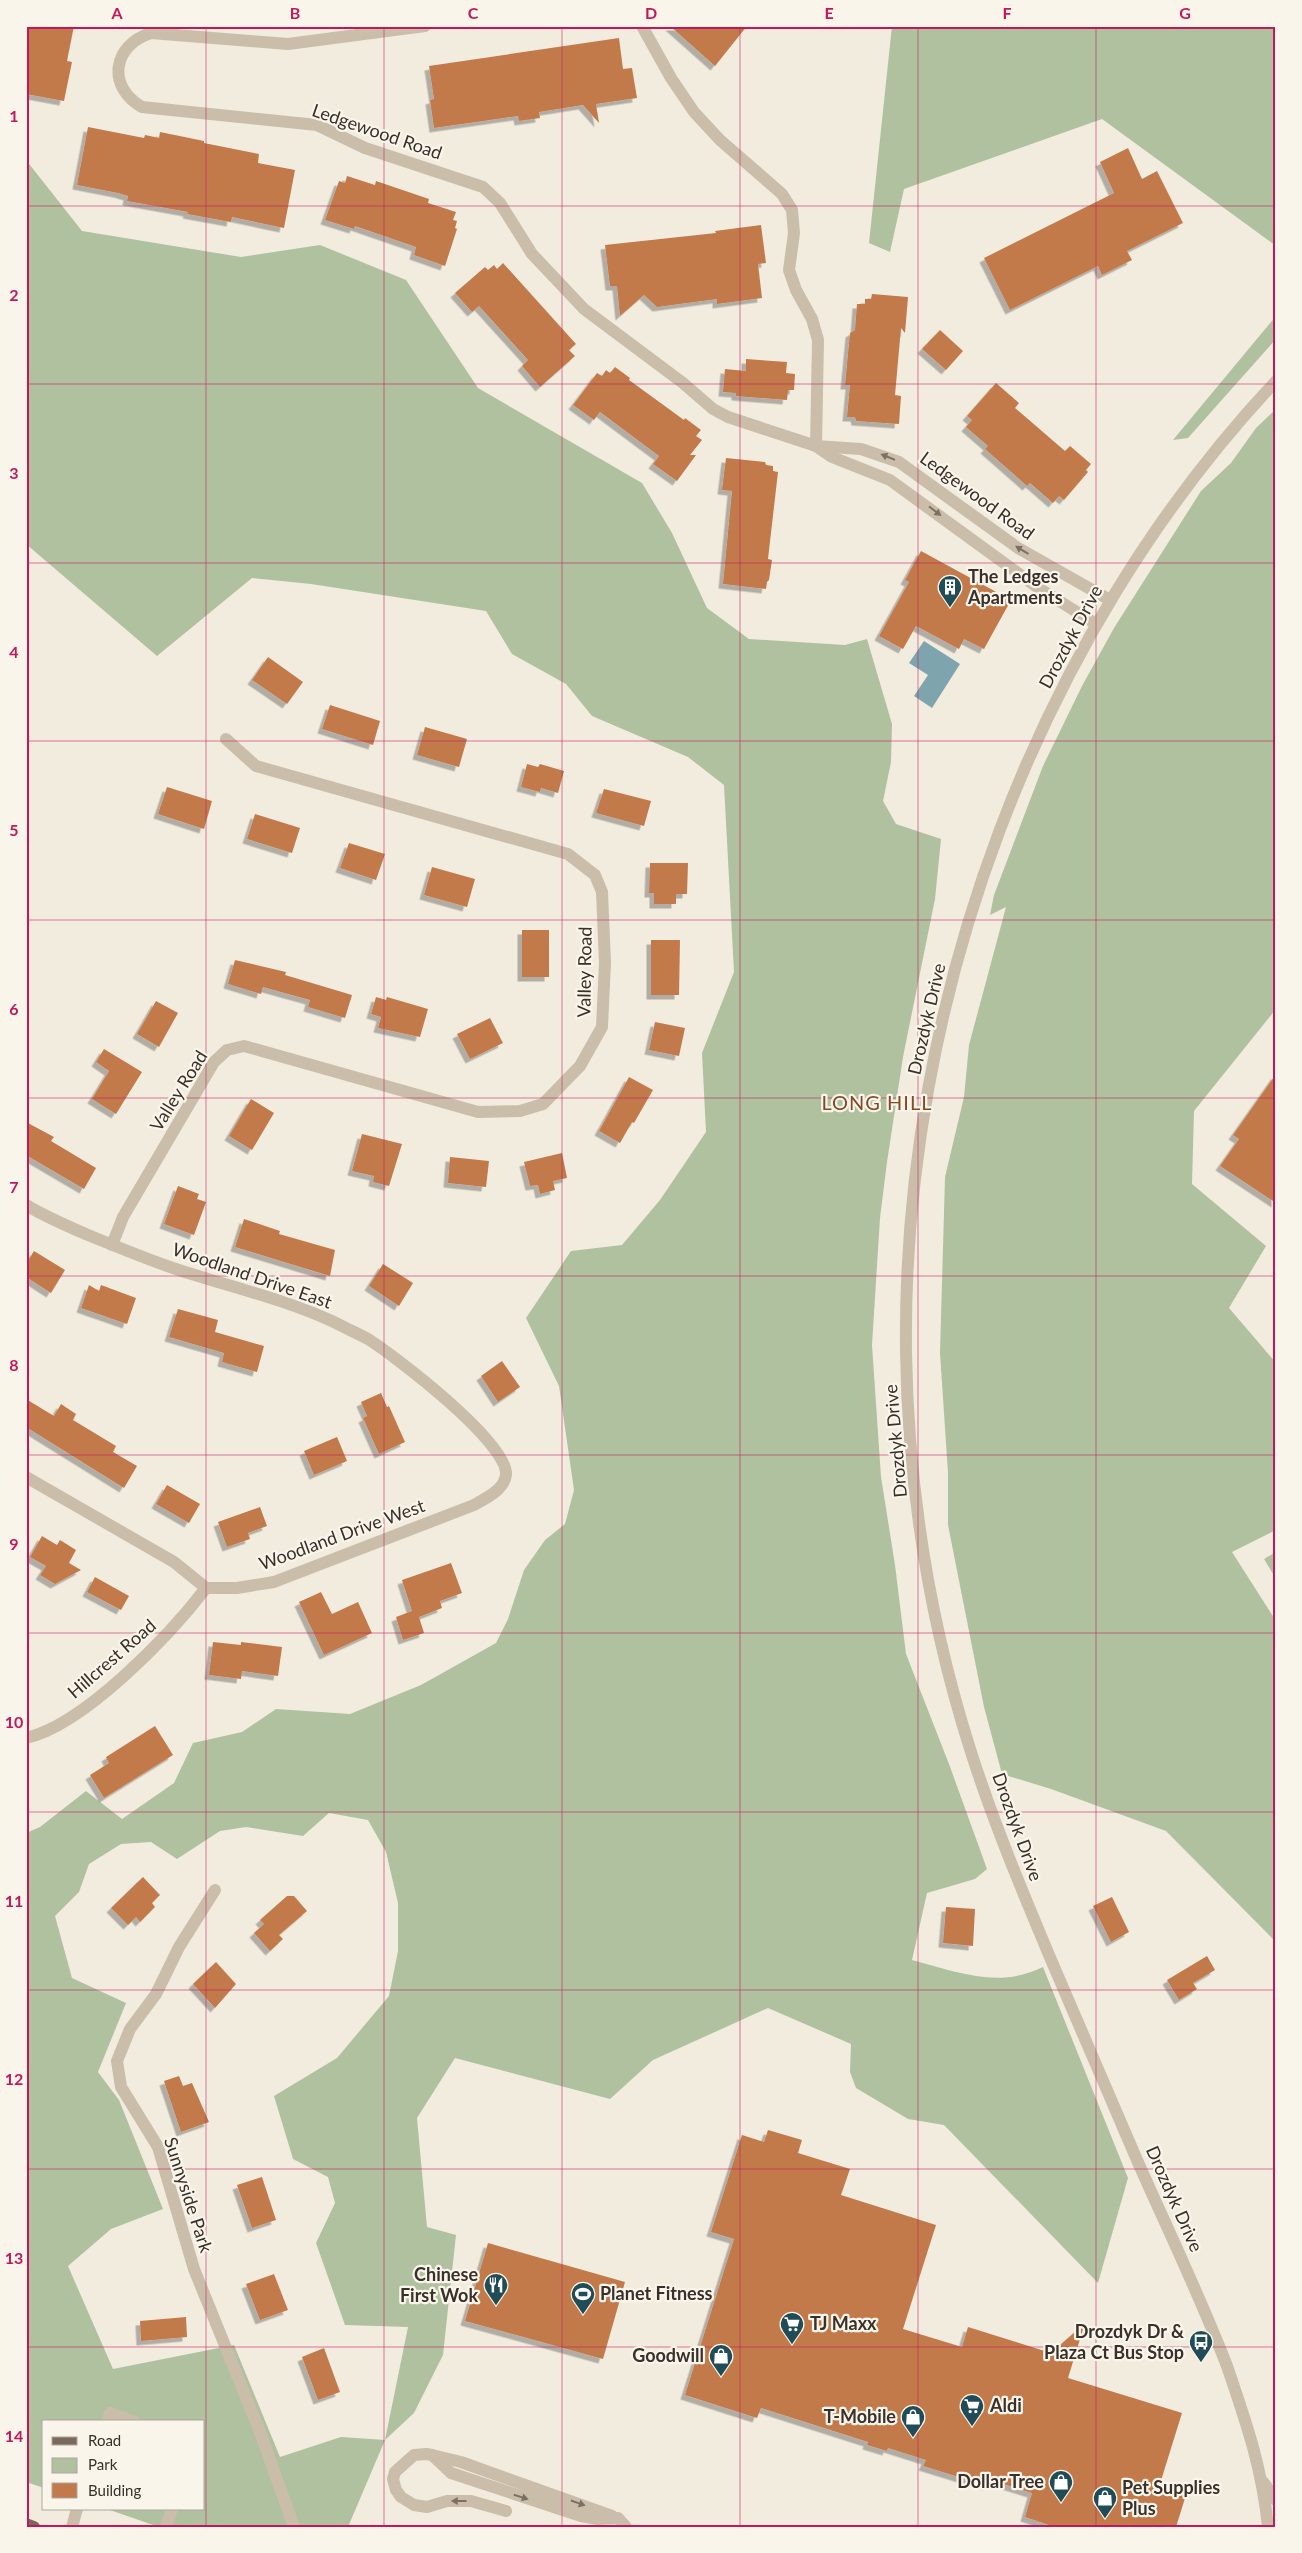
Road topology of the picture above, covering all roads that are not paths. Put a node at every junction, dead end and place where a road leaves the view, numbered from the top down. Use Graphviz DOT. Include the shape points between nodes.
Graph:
graph roads {
  1 [pos="425,26"];
  2 [pos="642,26"];
  3 [pos="1276,381"];
  4 [pos="816,446"];
  5 [pos="1110,600"];
  6 [pos="1096,624"];
  7 [pos="226,739"];
  8 [pos="26,1205"];
  9 [pos="112,1245"];
  10 [pos="506,1474"];
  11 [pos="26,1477"];
  12 [pos="206,1588"];
  13 [pos="26,1738"];
  14 [pos="215,1890"];
  15 [pos="108,2420"];
  16 [pos="129,2420"];
  17 [pos="1263,2481"];
  18 [pos="1276,2500"];
  19 [pos="77,2510"];
  20 [pos="172,2510"];
  21 [pos="506,2511"];
  22 [pos="622,2522"];
  23 [pos="26,2524"];
  24 [pos="34,2527"];
  25 [pos="72,2527"];
  26 [pos="166,2527"];
  27 [pos="294,2527"];
  28 [pos="1268,2527"];
  1 -- 4 [label="street, Ledgewood Road" via="288,44 151,33 131,42 124,51 118,72 128,98 142,107 317,125 365,148 483,187 496,197 532,254 584,309 608,329 720,413"];
  2 -- 4 [label="street" via="694,112 720,140 782,194 792,210 794,232 789,270 818,340"];
  3 -- 5 [label="street, Drozdyk Drive" via="1187,485 1139,552"];
  5 -- 4 [label="street, Ledgewood Road, one-way" via="1018,548 899,462 861,449"];
  4 -- 6 [label="street, Ledgewood Road, one-way" via="832,457 897,484 1036,587"];
  5 -- 6 [label="street, Drozdyk Drive"];
  6 -- 17 [label="street, Drozdyk Drive" via="1039,738 992,849 952,982 925,1103 911,1231 906,1351 913,1469 928,1576 944,1654 970,1750 1004,1849 1216,2338"];
  7 -- 9 [label="street, Valley Road" via="256,766 568,854 583,864 595,875 602,892 605,963 602,1027 580,1066 559,1090 542,1104 520,1112 478,1112 244,1046 227,1050 214,1062 123,1216"];
  8 -- 9 [label="street, Woodland Drive East" via="41,1215"];
  9 -- 10 [label="street, Woodland Drive East" via="179,1270 262,1294 367,1338 478,1428 503,1461"];
  10 -- 12 [label="street, Woodland Drive West" via="502,1485 474,1506 274,1582 237,1588"];
  11 -- 12 [label="street" via="174,1562"];
  12 -- 13 [label="street, Hillcrest Road" via="180,1622 94,1702 64,1722"];
  14 -- 27 [label="street, Sunnyside Park" via="156,1994 130,2029 117,2061 121,2086 158,2147 194,2269 260,2432"];
  15 -- 16 [label="street" via="110,2413"];
  17 -- 18 [label="street"];
  17 -- 28 [label="street, Drozdyk Drive"];
  19 -- 25 [label="street"];
  20 -- 26 [label="street"];
  21 -- 22 [label="street, one-way" via="472,2501 421,2506 401,2497 393,2480 400,2466 414,2455 432,2455 451,2473 513,2495 580,2516"];
  23 -- 24 [label="main road"];
}
